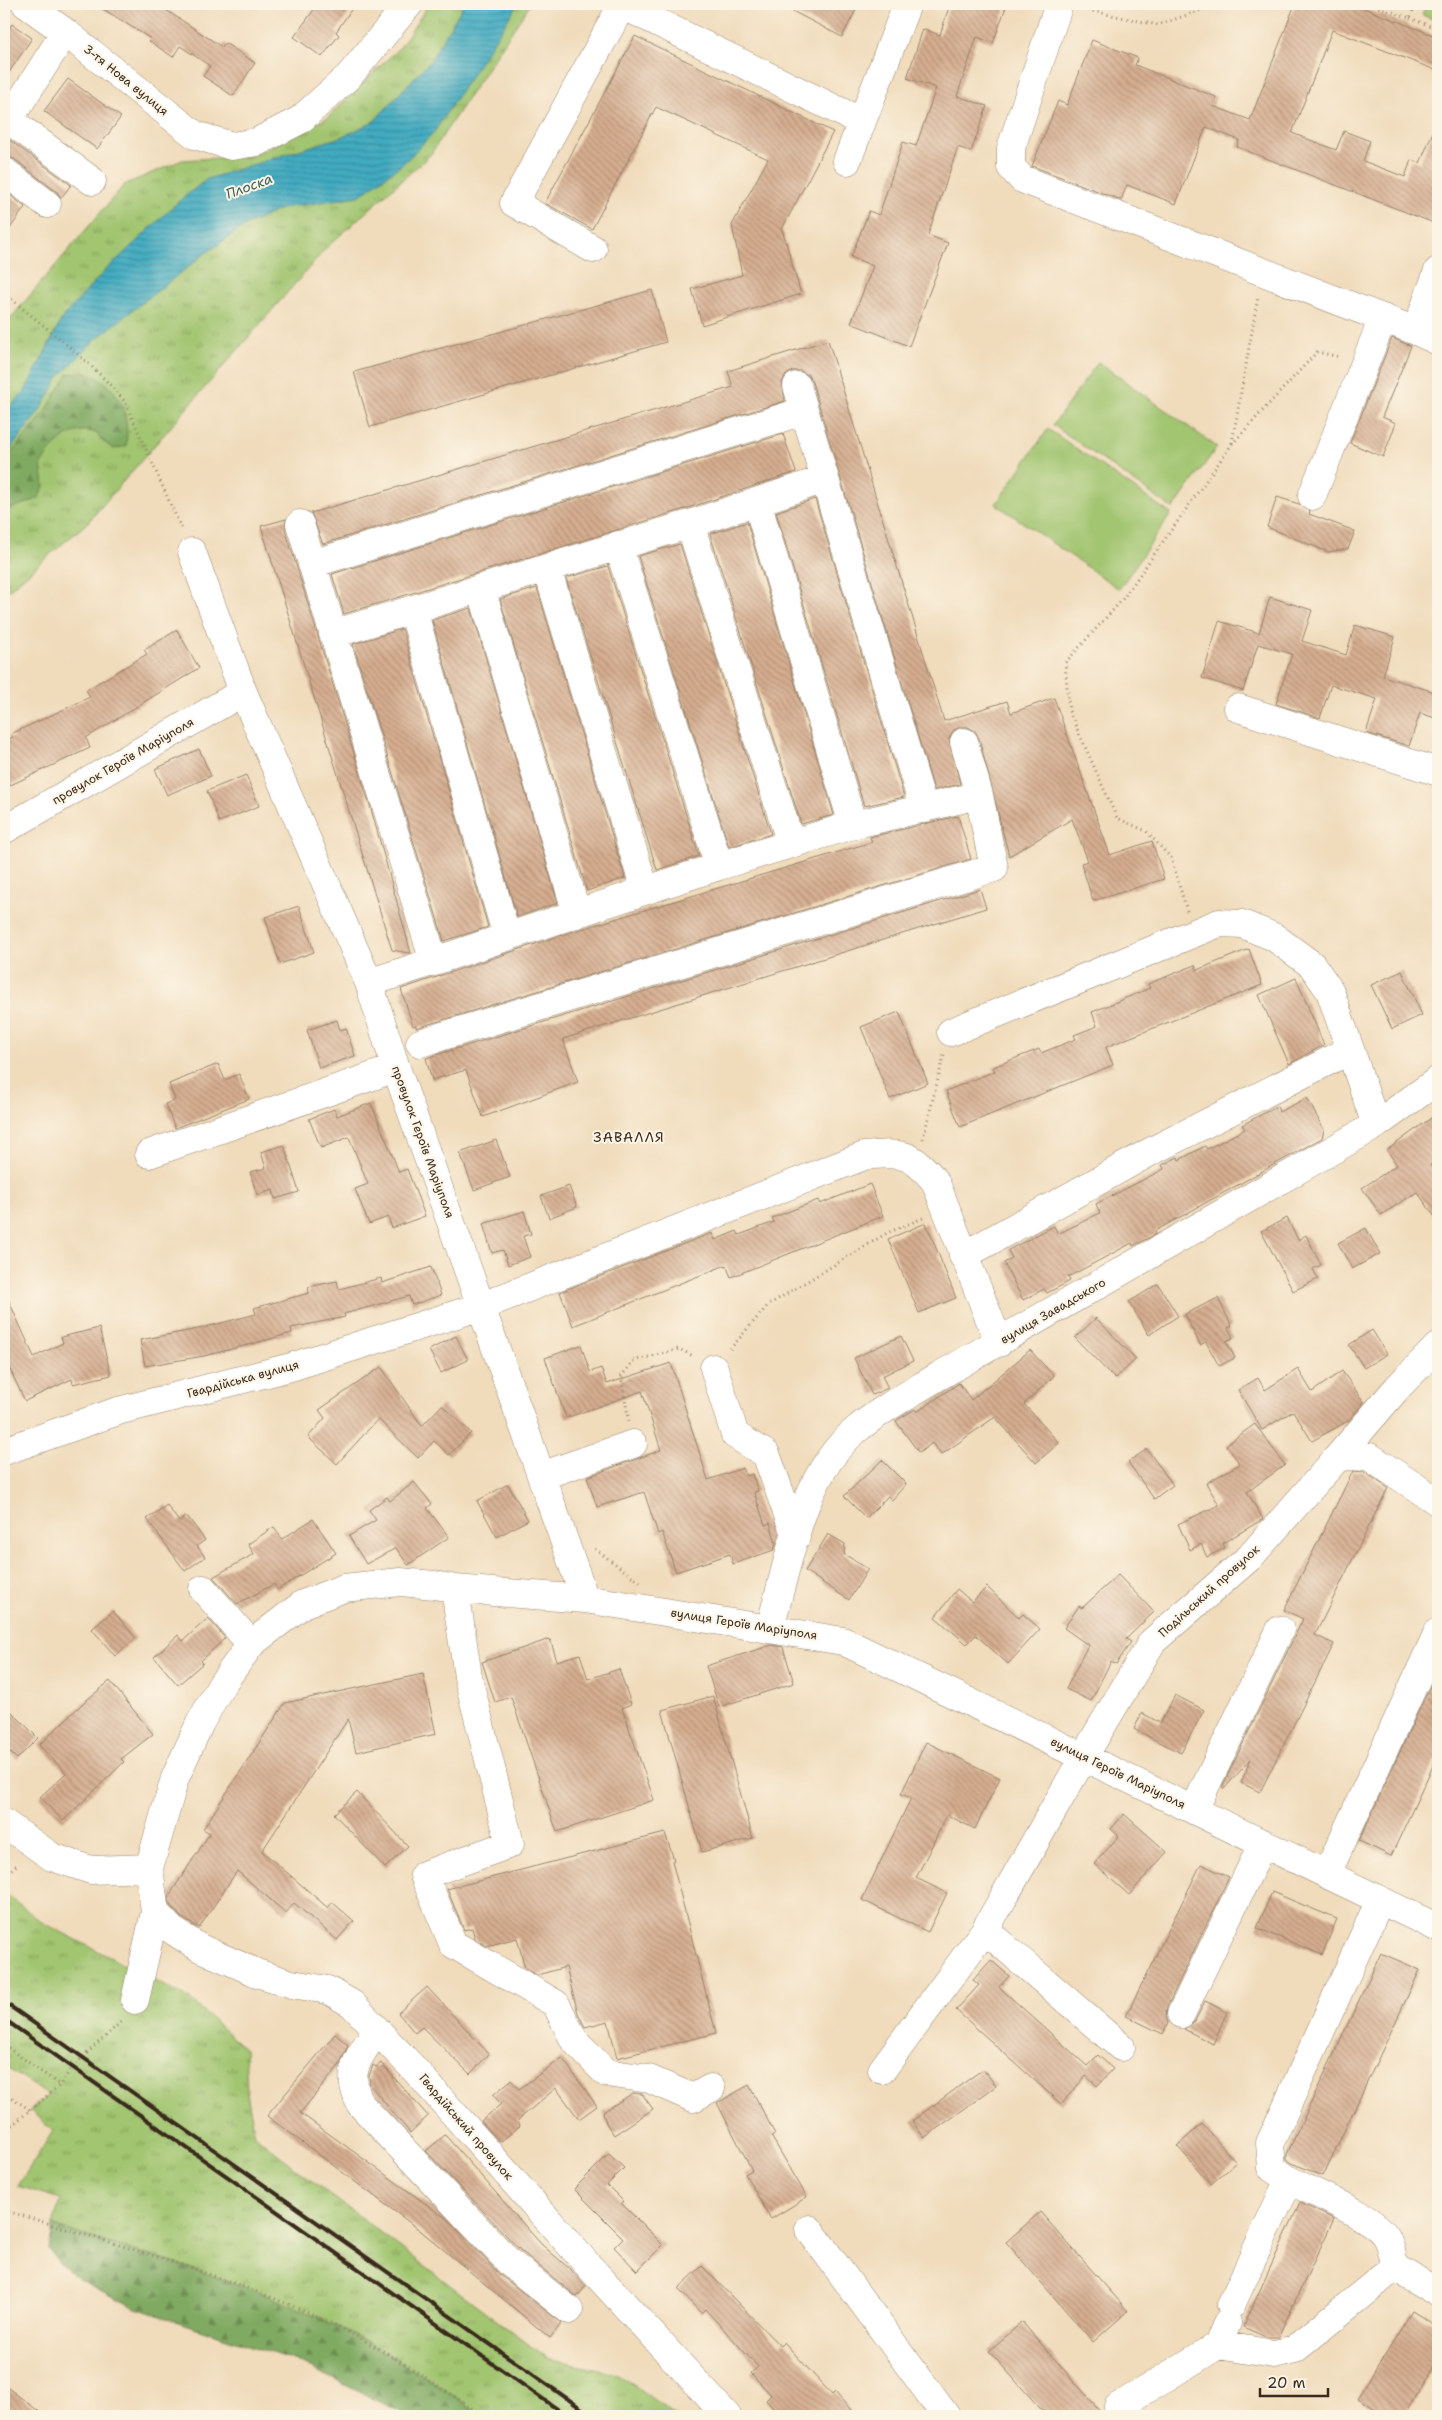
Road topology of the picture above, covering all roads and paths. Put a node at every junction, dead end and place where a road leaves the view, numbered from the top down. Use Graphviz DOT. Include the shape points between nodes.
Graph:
graph roads {
  1 [pos="26,4"];
  2 [pos="410,4"];
  3 [pos="907,4"];
  4 [pos="1219,4"];
  5 [pos="1369,4"];
  6 [pos="1415,4"];
  7 [pos="1376,5"];
  8 [pos="1070,6"];
  9 [pos="1410,18"];
  10 [pos="1438,29"];
  11 [pos="65,32"];
  12 [pos="862,122"];
  13 [pos="847,161"];
  14 [pos="4,171"];
  15 [pos="92,181"];
  16 [pos="47,204"];
  17 [pos="593,249"];
  18 [pos="1438,271"];
  19 [pos="1263,272"];
  20 [pos="4,292"];
  21 [pos="1383,318"];
  22 [pos="1427,336"];
  23 [pos="1365,363"];
  24 [pos="1232,444"];
  25 [pos="825,479"];
  26 [pos="1312,496"];
  27 [pos="756,502"];
  28 [pos="300,524"];
  29 [pos="690,524"];
  30 [pos="618,545"];
  31 [pos="192,552"];
  32 [pos="312,564"];
  33 [pos="548,568"];
  34 [pos="481,588"];
  35 [pos="413,610"];
  36 [pos="333,634"];
  37 [pos="243,692"];
  38 [pos="1238,708"];
  39 [pos="964,742"];
  40 [pos="1438,772"];
  41 [pos="979,794"];
  42 [pos="924,809"];
  43 [pos="853,825"];
  44 [pos="4,830"];
  45 [pos="791,844"];
  46 [pos="719,866"];
  47 [pos="645,890"];
  48 [pos="577,914"];
  49 [pos="1194,934"];
  50 [pos="507,937"];
  51 [pos="434,962"];
  52 [pos="369,983"];
  53 [pos="951,1032"];
  54 [pos="420,1044"];
  55 [pos="1350,1050"];
  56 [pos="396,1068"];
  57 [pos="1438,1080"];
  58 [pos="1376,1125"];
  59 [pos="149,1154"];
  60 [pos="918,1162"];
  61 [pos="945,1209"];
  62 [pos="963,1256"];
  63 [pos="482,1306"];
  64 [pos="999,1342"];
  65 [pos="1437,1347"];
  66 [pos="714,1368"];
  67 [pos="633,1444"];
  68 [pos="4,1451"];
  69 [pos="1337,1458"];
  70 [pos="541,1476"];
  71 [pos="1438,1502"];
  72 [pos="796,1537"];
  73 [pos="588,1545"];
  74 [pos="643,1584"];
  75 [pos="204,1589"];
  76 [pos="455,1589"];
  77 [pos="585,1599"];
  78 [pos="770,1627"];
  79 [pos="1280,1630"];
  80 [pos="1438,1632"];
  81 [pos="251,1644"];
  82 [pos="1084,1756"];
  83 [pos="1194,1810"];
  84 [pos="4,1823"];
  85 [pos="1263,1843"];
  86 [pos="149,1868"];
  87 [pos="1327,1874"];
  88 [pos="1380,1900"];
  89 [pos="155,1912"];
  90 [pos="1438,1928"];
  91 [pos="985,1930"];
  92 [pos="135,2000"];
  93 [pos="1181,2014"];
  94 [pos="377,2030"];
  95 [pos="4,2045"];
  96 [pos="1121,2047"];
  97 [pos="882,2070"];
  98 [pos="60,2085"];
  99 [pos="711,2088"];
  100 [pos="4,2092"];
  101 [pos="30,2110"];
  102 [pos="4,2132"];
  103 [pos="1289,2180"];
  104 [pos="4,2210"];
  105 [pos="809,2229"];
  106 [pos="1394,2267"];
  107 [pos="1438,2293"];
  108 [pos="569,2310"];
  109 [pos="1226,2324"];
  110 [pos="1118,2407"];
  111 [pos="483,2416"];
  112 [pos="727,2416"];
  113 [pos="946,2416"];
  1 -- 11 [label="street, 3-тя Нова вулиця"];
  2 -- 11 [label="street, 3-тя Нова вулиця" via="349,76 300,120 257,142 232,146 195,135"];
  3 -- 12 [label="street"];
  4 -- 8 [label="path" via="1158,25"];
  5 -- 7 [label="path"];
  6 -- 9 [label="path"];
  7 -- 9 [label="path"];
  8 -- 19 [label="street" via="1012,148 1010,167 1015,174"];
  9 -- 10 [label="path"];
  11 -- 15 [label="street" via="9,120"];
  12 -- 13 [label="street"];
  12 -- 17 [label="street" via="622,5 514,203"];
  14 -- 16 [label="street"];
  18 -- 22 [label="street"];
  19 -- 21 [label="street"];
  19 -- 24 [label="path"];
  20 -- 31 [label="path" via="87,363 125,402"];
  21 -- 22 [label="street"];
  21 -- 23 [label="street"];
  23 -- 24 [label="path" via="1317,352"];
  23 -- 26 [label="street"];
  24 -- 49 [label="path" via="1122,600 1066,663 1069,712 1117,818 1146,831 1171,858"];
  25 -- 27 [label="street"];
  25 -- 32 [label="street" via="800,399"];
  25 -- 42 [label="street"];
  27 -- 29 [label="street"];
  27 -- 43 [label="street"];
  28 -- 32 [label="street"];
  29 -- 30 [label="street"];
  29 -- 45 [label="street"];
  30 -- 33 [label="street"];
  30 -- 46 [label="street"];
  31 -- 37 [label="street, провулок Героїв Маріуполя"];
  32 -- 36 [label="street"];
  33 -- 34 [label="street"];
  33 -- 47 [label="street"];
  34 -- 35 [label="street"];
  34 -- 48 [label="street"];
  35 -- 36 [label="street"];
  35 -- 50 [label="street"];
  36 -- 51 [label="street"];
  37 -- 44 [label="street, провулок Героїв Маріуполя"];
  37 -- 52 [label="street, провулок Героїв Маріуполя"];
  38 -- 40 [label="street"];
  39 -- 41 [label="street"];
  41 -- 42 [label="street"];
  41 -- 54 [label="street" via="994,868"];
  42 -- 43 [label="street"];
  43 -- 45 [label="street"];
  45 -- 46 [label="street"];
  46 -- 47 [label="street"];
  47 -- 48 [label="street"];
  48 -- 50 [label="street"];
  49 -- 53 [label="street"];
  49 -- 55 [label="street" via="1219,924 1242,924 1274,937 1312,965 1330,991"];
  50 -- 51 [label="street"];
  51 -- 52 [label="street"];
  52 -- 56 [label="street, провулок Героїв Маріуполя"];
  53 -- 60 [label="path"];
  55 -- 58 [label="street"];
  55 -- 62 [label="street" via="1150,1152"];
  56 -- 59 [label="street"];
  56 -- 63 [label="street, провулок Героїв Маріуполя"];
  57 -- 58 [label="street, вулиця Завадського"];
  58 -- 64 [label="street, вулиця Завадського"];
  60 -- 61 [label="street" via="935,1181"];
  60 -- 63 [label="street, Гвардійська вулиця" via="892,1153 864,1156"];
  61 -- 62 [label="street"];
  61 -- 66 [label="path" via="887,1232 768,1305"];
  62 -- 64 [label="street"];
  63 -- 68 [label="street, Гвардійська вулиця" via="291,1367 118,1411"];
  63 -- 70 [label="street, провулок Героїв Маріуполя"];
  64 -- 72 [label="street, вулиця Завадського" via="890,1405 854,1431 817,1478"];
  65 -- 69 [label="street, Подільський провулок"];
  66 -- 67 [label="path" via="679,1348 634,1361 620,1377"];
  66 -- 72 [label="street" via="735,1435 766,1454"];
  67 -- 70 [label="street"];
  69 -- 71 [label="street" via="1370,1457"];
  69 -- 82 [label="street, Подільський провулок" via="1250,1557 1152,1642"];
  70 -- 77 [label="street, провулок Героїв Маріуполя"];
  72 -- 78 [label="street, вулиця Завадського"];
  73 -- 74 [label="path"];
  75 -- 81 [label="street"];
  76 -- 77 [label="street, вулиця Героїв Маріуполя"];
  76 -- 81 [label="street, вулиця Героїв Маріуполя" via="400,1582 344,1588 303,1604"];
  76 -- 99 [label="street" via="468,1677 510,1844 424,1875 453,1944 556,2004 574,2040 606,2073 649,2079 692,2098"];
  77 -- 78 [label="street, вулиця Героїв Маріуполя"];
  78 -- 82 [label="street, вулиця Героїв Маріуполя" via="853,1644"];
  79 -- 83 [label="street"];
  80 -- 87 [label="street"];
  81 -- 86 [label="street, вулиця Героїв Маріуполя" via="200,1722 175,1778"];
  82 -- 83 [label="street, вулиця Героїв Маріуполя"];
  82 -- 91 [label="street, Подільський провулок"];
  83 -- 85 [label="street, вулиця Героїв Маріуполя"];
  84 -- 86 [label="street" via="52,1857 91,1870"];
  85 -- 87 [label="street, вулиця Героїв Маріуполя"];
  85 -- 93 [label="street"];
  86 -- 89 [label="street, вулиця Героїв Маріуполя"];
  87 -- 88 [label="street, вулиця Героїв Маріуполя"];
  88 -- 90 [label="street, вулиця Героїв Маріуполя"];
  88 -- 103 [label="street" via="1270,2143 1272,2168"];
  89 -- 92 [label="street"];
  89 -- 94 [label="street, Гвардійський провулок" via="172,1930 200,1948 257,1974 337,1994 352,2004"];
  91 -- 96 [label="street"];
  91 -- 97 [label="street, Подільський провулок"];
  92 -- 98 [label="path" via="125,2019 77,2062"];
  94 -- 108 [label="street" via="354,2065 354,2091 361,2105 510,2263"];
  94 -- 112 [label="street, Гвардійський провулок"];
  95 -- 98 [label="path"];
  98 -- 101 [label="path"];
  100 -- 101 [label="path"];
  101 -- 102 [label="path"];
  103 -- 106 [label="street" via="1377,2227 1386,2236"];
  103 -- 109 [label="street"];
  104 -- 111 [label="path" via="186,2268 289,2305 358,2337"];
  105 -- 113 [label="street"];
  106 -- 107 [label="street"];
  106 -- 109 [label="street" via="1295,2349 1274,2354"];
  109 -- 110 [label="street"];
}
